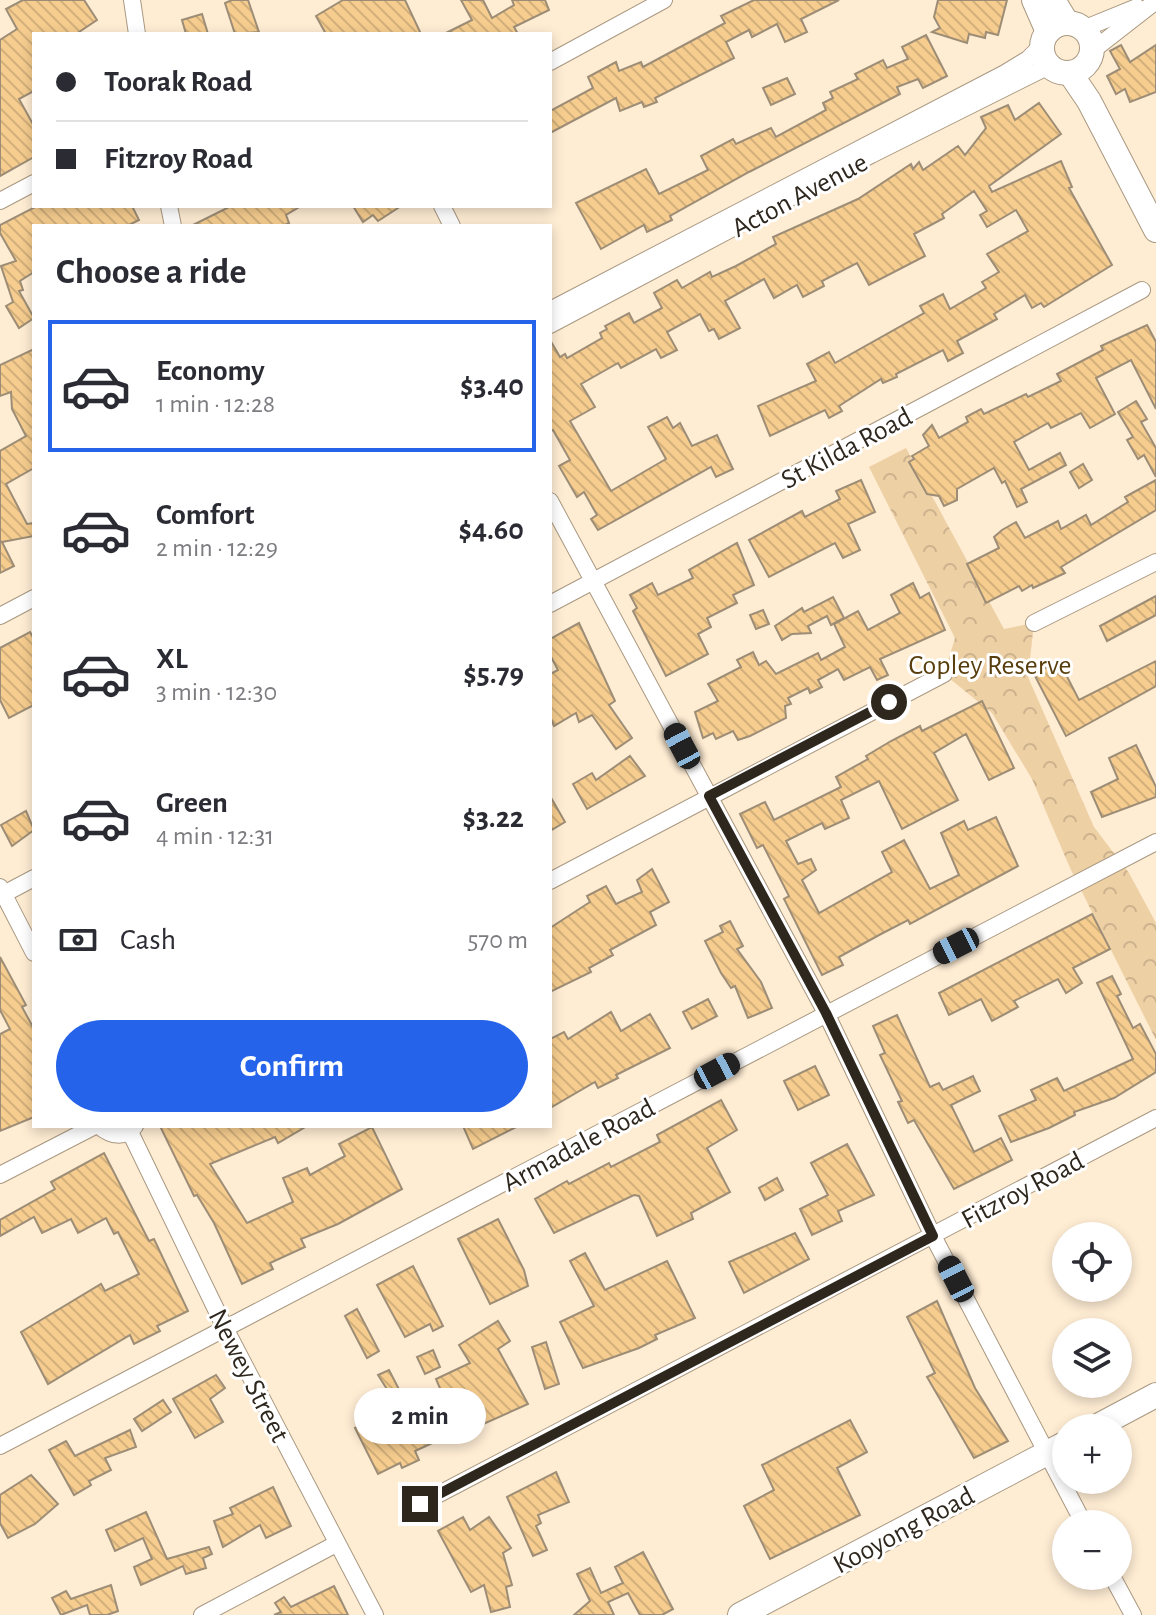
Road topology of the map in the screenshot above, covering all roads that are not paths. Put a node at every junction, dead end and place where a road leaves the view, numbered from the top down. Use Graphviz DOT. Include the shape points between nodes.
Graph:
graph roads {
  1 [pos="132,0"];
  2 [pos="664,0"];
  3 [pos="1034,0"];
  4 [pos="1053,0"];
  5 [pos="1155,0"];
  6 [pos="137,32"];
  7 [pos="1067,47"];
  8 [pos="552,61"];
  9 [pos="32,184"];
  10 [pos="1156,200"];
  11 [pos="0,201"];
  12 [pos="1156,230"];
  13 [pos="1142,290"];
  14 [pos="552,309"];
  15 [pos="552,324"];
  16 [pos="552,505"];
  17 [pos="1156,562"];
  18 [pos="593,580"];
  19 [pos="32,599"];
  20 [pos="552,603"];
  21 [pos="0,616"];
  22 [pos="1034,623"];
  23 [pos="944,674"];
  24 [pos="709,796"];
  25 [pos="1156,842"];
  26 [pos="32,879"];
  27 [pos="552,880"];
  28 [pos="1,892"];
  29 [pos="32,949"];
  30 [pos="826,1013"];
  31 [pos="1156,1118"];
  32 [pos="93,1128"];
  33 [pos="100,1128"];
  34 [pos="132,1129"];
  35 [pos="0,1175"];
  36 [pos="933,1236"];
  37 [pos="226,1330"];
  38 [pos="1156,1395"];
  39 [pos="1120,1414"];
  40 [pos="1052,1441"];
  41 [pos="0,1446"];
  42 [pos="1052,1450"];
  43 [pos="420,1504"];
  44 [pos="336,1544"];
  45 [pos="1120,1590"];
  46 [pos="202,1615"];
  47 [pos="375,1615"];
  48 [pos="740,1615"];
  49 [pos="1133,1615"];
  1 -- 6 [label="street"];
  2 -- 8 [label="street"];
  3 -- 7 [label="street"];
  4 -- 7 [label="street"];
  5 -- 7 [label="street, Acton Avenue"];
  5 -- 7 [label="street, Acton Avenue"];
  7 -- 10 [label="street" via="1101,96"];
  7 -- 12 [label="street"];
  7 -- 14 [label="street, Acton Avenue" via="1028,59"];
  7 -- 15 [label="street, Acton Avenue"];
  9 -- 11 [label="street"];
  13 -- 18 [label="street, St Kilda Road"];
  16 -- 18 [label="street"];
  17 -- 22 [label="street"];
  18 -- 20 [label="street, St Kilda Road"];
  18 -- 24 [label="street"];
  19 -- 21 [label="street"];
  23 -- 24 [label="street"];
  24 -- 27 [label="street"];
  24 -- 30 [label="street"];
  25 -- 30 [label="street, Armadale Road"];
  26 -- 28 [label="street"];
  28 -- 29 [label="street"];
  30 -- 36 [label="street"];
  30 -- 37 [label="street, Armadale Road"];
  31 -- 36 [label="street, Fitzroy Road"];
  32 -- 35 [label="street"];
  33 -- 34 [label="street" via="107,1133"];
  34 -- 37 [label="street, Newey Street"];
  36 -- 40 [label="street"];
  36 -- 43 [label="street, Fitzroy Road"];
  37 -- 41 [label="street, Armadale Road"];
  37 -- 44 [label="street, Newey Street"];
  38 -- 39 [label="street"];
  42 -- 48 [label="street, Kooyong Road"];
  44 -- 46 [label="street"];
  44 -- 47 [label="street, Newey Street"];
  45 -- 49 [label="street"];
}
